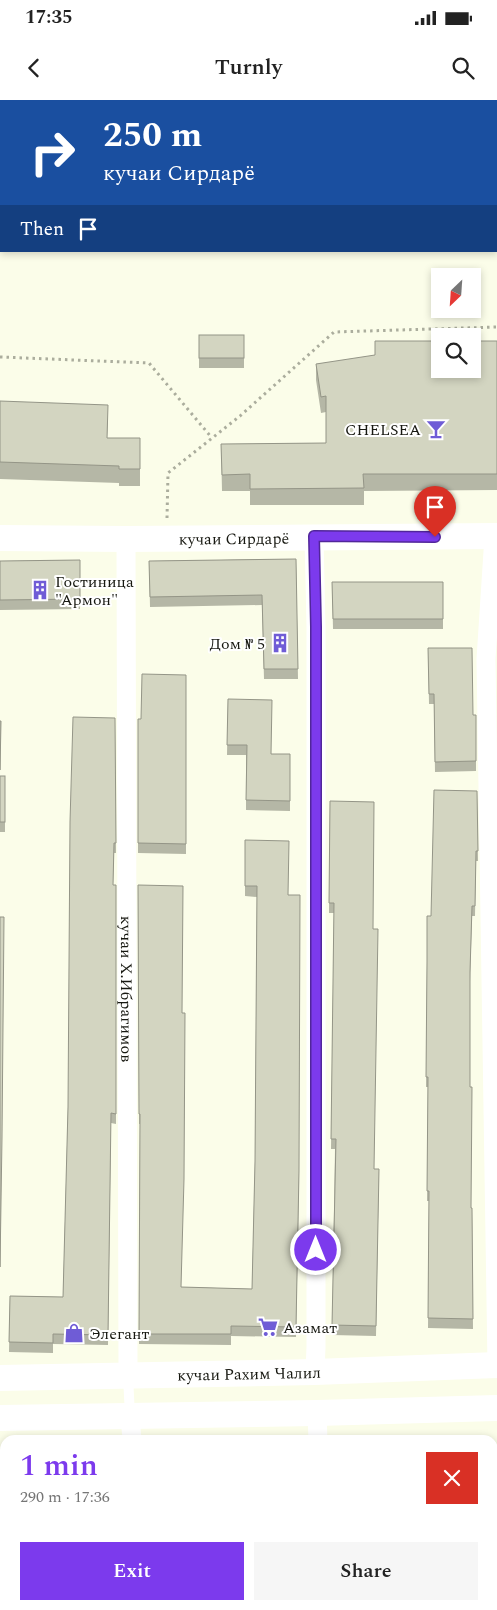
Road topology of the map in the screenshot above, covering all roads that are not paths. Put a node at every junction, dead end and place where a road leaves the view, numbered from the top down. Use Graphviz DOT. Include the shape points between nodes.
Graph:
graph roads {
  1 [pos="314,536"];
  2 [pos="495,536"];
  3 [pos="0,538"];
  4 [pos="126,539"];
  5 [pos="497,1365"];
  6 [pos="315,1372"];
  7 [pos="128,1375"];
  8 [pos="0,1378"];
  9 [pos="497,1408"];
  10 [pos="317,1413"];
  11 [pos="0,1418"];
  12 [pos="131,1428"];
  13 [pos="318,1435"];
  1 -- 2 [label="main road, кучаи Сирдарё"];
  1 -- 4 [label="main road, кучаи Сирдарё"];
  1 -- 6 [label="street"];
  2 -- 5 [label="street" via="486,659"];
  3 -- 4 [label="main road, кучаи Сирдарё"];
  4 -- 7 [label="street, кучаи Х.Ибрагимов"];
  5 -- 6 [label="main road, кучаи Рахим Чалил"];
  6 -- 7 [label="main road, кучаи Рахим Чалил"];
  7 -- 8 [label="main road, кучаи Рахим Чалил"];
  7 -- 12 [label="lane, кучаи Х.Ибрагимов"];
  9 -- 10 [label="main road"];
  10 -- 12 [label="main road"];
  10 -- 13 [label="street"];
  11 -- 12 [label="main road"];
}
